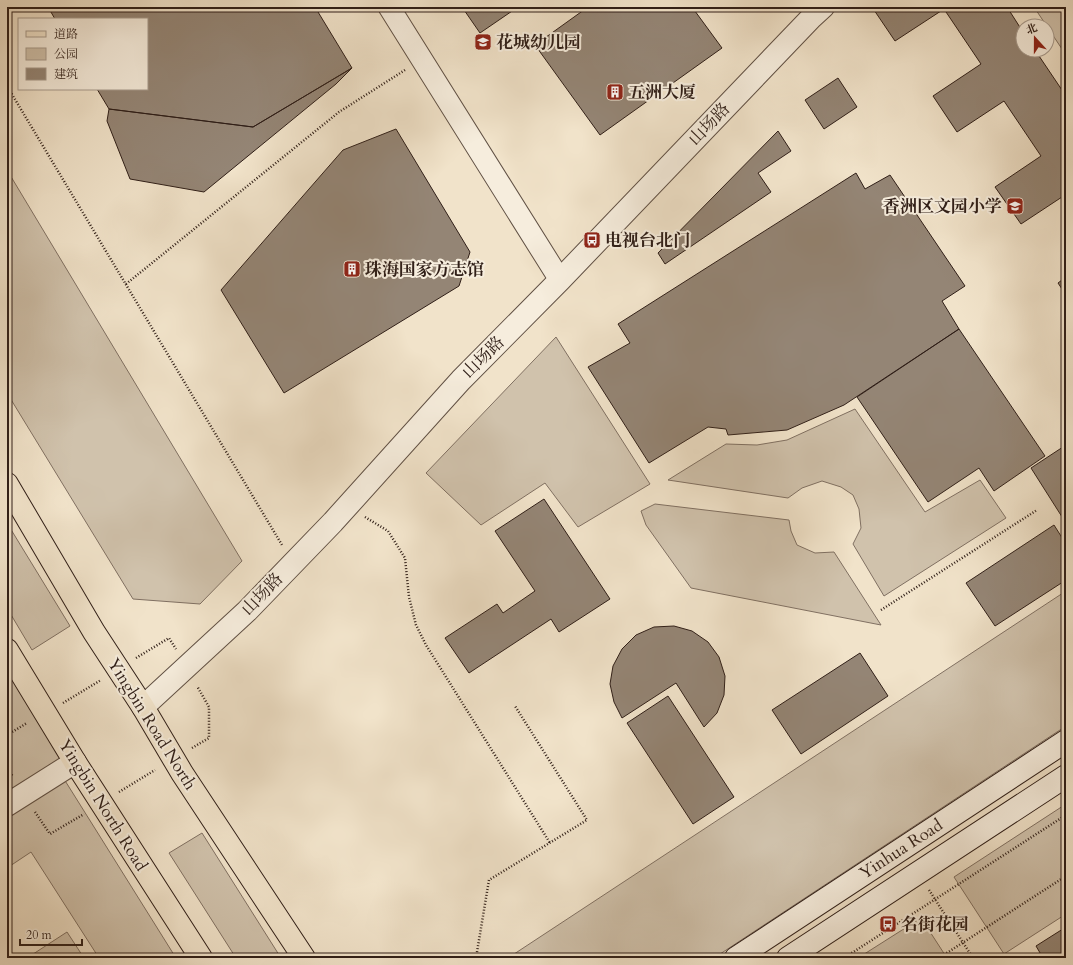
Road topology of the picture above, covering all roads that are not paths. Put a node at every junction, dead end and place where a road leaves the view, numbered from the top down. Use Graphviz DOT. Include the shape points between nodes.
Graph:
graph roads {
  1 [pos="389,7"];
  2 [pos="823,7"];
  3 [pos="560,280"];
  4 [pos="7,484"];
  5 [pos="7,650"];
  6 [pos="143,707"];
  7 [pos="1066,741"];
  8 [pos="75,762"];
  9 [pos="1066,776"];
  10 [pos="15,800"];
  11 [pos="298,952"];
  12 [pos="201,958"];
  13 [pos="310,958"];
  14 [pos="736,958"];
  15 [pos="788,958"];
  1 -- 3 [label="street"];
  2 -- 3 [label="street, 山场路"];
  3 -- 6 [label="street, 山场路" via="461,380 348,505 247,611"];
  4 -- 6 [label="main road, Yingbin Road North" via="94,632"];
  5 -- 8 [label="main road, Yingbin North Road"];
  6 -- 11 [label="main road, Yingbin Road North" via="182,773"];
  7 -- 14 [label="street, Yinhua Road"];
  8 -- 10 [label="street"];
  8 -- 12 [label="main road, Yingbin North Road"];
  9 -- 15 [label="street, Yinhua Road"];
  11 -- 13 [label="main road, Yingbin Road North"];
}
